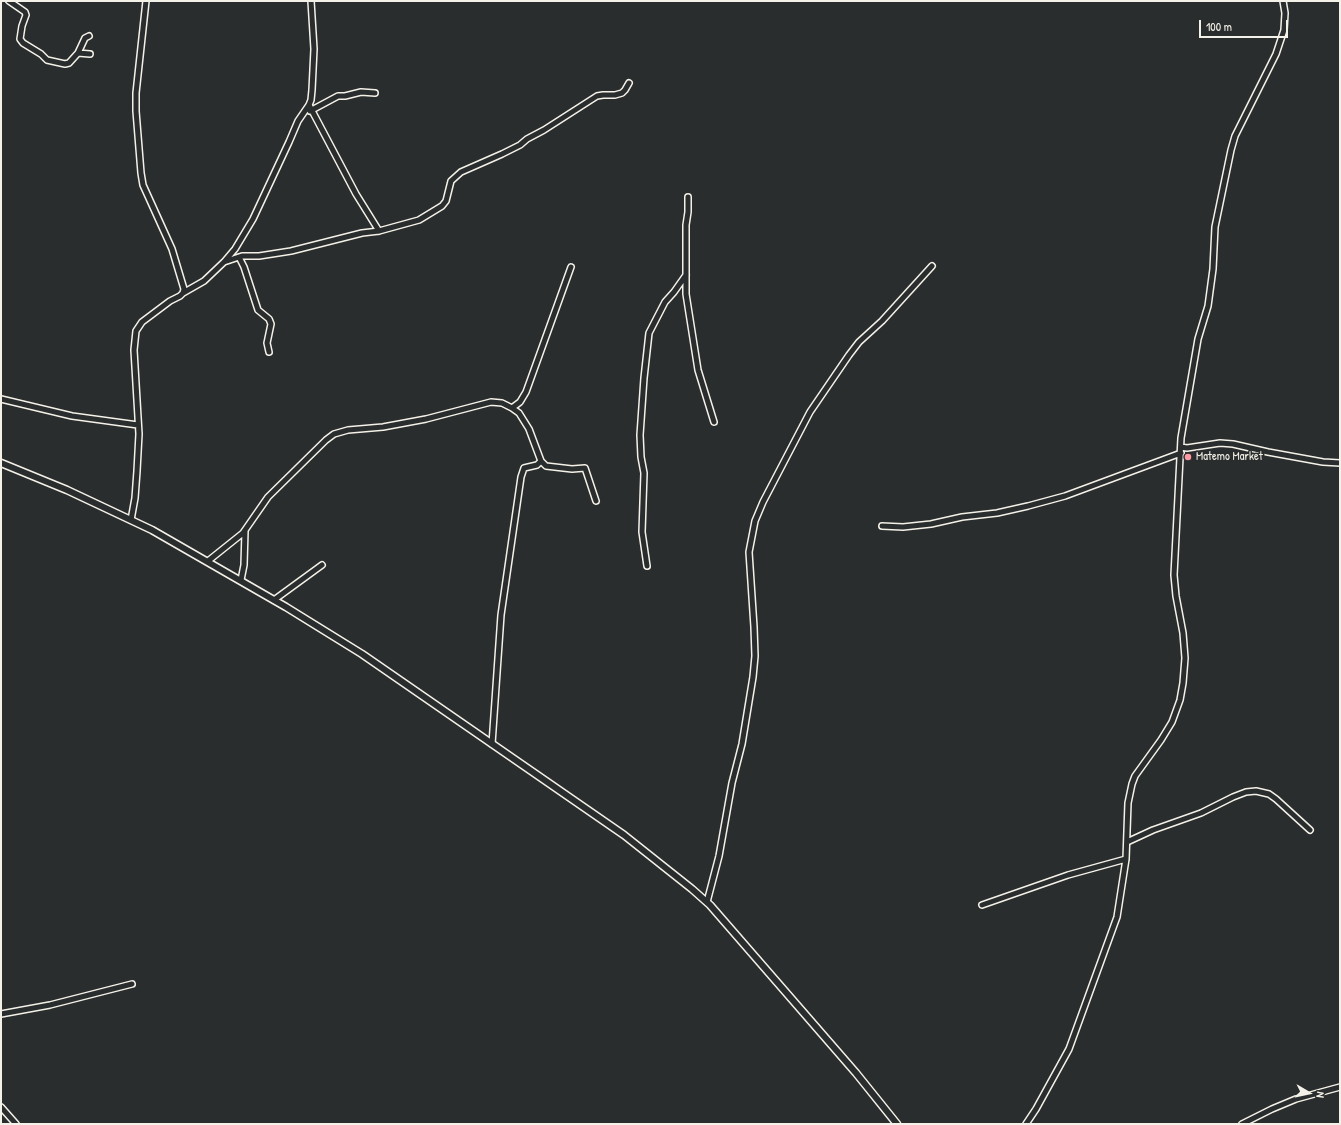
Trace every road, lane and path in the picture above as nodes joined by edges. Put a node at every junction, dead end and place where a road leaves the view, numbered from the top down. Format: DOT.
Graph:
graph roads {
  1 [pos="9,1"];
  2 [pos="146,1"];
  3 [pos="311,1"];
  4 [pos="1283,1"];
  5 [pos="89,36"];
  6 [pos="78,54"];
  7 [pos="90,54"];
  8 [pos="629,83"];
  9 [pos="375,93"];
  10 [pos="309,105"];
  11 [pos="312,110"];
  12 [pos="304,112"];
  13 [pos="688,197"];
  14 [pos="379,231"];
  15 [pos="238,258"];
  16 [pos="224,262"];
  17 [pos="932,266"];
  18 [pos="571,267"];
  19 [pos="686,274"];
  20 [pos="183,293"];
  21 [pos="269,352"];
  22 [pos="1,399"];
  23 [pos="520,402"];
  24 [pos="512,408"];
  25 [pos="519,413"];
  26 [pos="714,422"];
  27 [pos="138,424"];
  28 [pos="1181,447"];
  29 [pos="1181,453"];
  30 [pos="541,461"];
  31 [pos="1,463"];
  32 [pos="1340,463"];
  33 [pos="596,501"];
  34 [pos="131,520"];
  35 [pos="882,526"];
  36 [pos="245,530"];
  37 [pos="208,561"];
  38 [pos="322,565"];
  39 [pos="647,566"];
  40 [pos="241,580"];
  41 [pos="274,600"];
  42 [pos="492,744"];
  43 [pos="1310,830"];
  44 [pos="1126,842"];
  45 [pos="1126,859"];
  46 [pos="707,902"];
  47 [pos="982,905"];
  48 [pos="132,984"];
  49 [pos="1,1014"];
  50 [pos="1340,1087"];
  51 [pos="1,1107"];
  52 [pos="16,1124"];
  53 [pos="897,1124"];
  54 [pos="1026,1124"];
  55 [pos="1242,1124"];
  1 -- 6 [label="street"];
  2 -- 20 [label="street"];
  3 -- 10 [label="street"];
  4 -- 28 [label="street"];
  5 -- 6 [label="street"];
  6 -- 7 [label="street"];
  8 -- 14 [label="street"];
  9 -- 11 [label="street"];
  10 -- 11 [label="street"];
  10 -- 12 [label="street"];
  11 -- 12 [label="street"];
  11 -- 14 [label="street"];
  12 -- 16 [label="street"];
  13 -- 19 [label="street"];
  14 -- 15 [label="street"];
  15 -- 16 [label="street"];
  15 -- 21 [label="street"];
  16 -- 20 [label="street"];
  17 -- 46 [label="street"];
  18 -- 23 [label="street"];
  19 -- 26 [label="street"];
  19 -- 39 [label="street"];
  20 -- 27 [label="street"];
  22 -- 27 [label="street"];
  23 -- 24 [label="street"];
  23 -- 25 [label="street"];
  24 -- 25 [label="street"];
  24 -- 36 [label="street"];
  25 -- 30 [label="street"];
  27 -- 34 [label="street"];
  28 -- 29 [label="street"];
  28 -- 32 [label="street"];
  29 -- 35 [label="street"];
  29 -- 44 [label="street"];
  30 -- 33 [label="street"];
  30 -- 42 [label="street"];
  31 -- 34 [label="street"];
  34 -- 37 [label="street"];
  36 -- 37 [label="street"];
  36 -- 40 [label="street"];
  37 -- 40 [label="street"];
  38 -- 41 [label="street"];
  40 -- 41 [label="street"];
  41 -- 42 [label="street"];
  42 -- 46 [label="street"];
  43 -- 44 [label="street"];
  44 -- 45 [label="street"];
  45 -- 47 [label="street"];
  45 -- 54 [label="street"];
  46 -- 53 [label="street"];
  48 -- 49 [label="street"];
  50 -- 55 [label="street"];
  51 -- 52 [label="street"];
}
